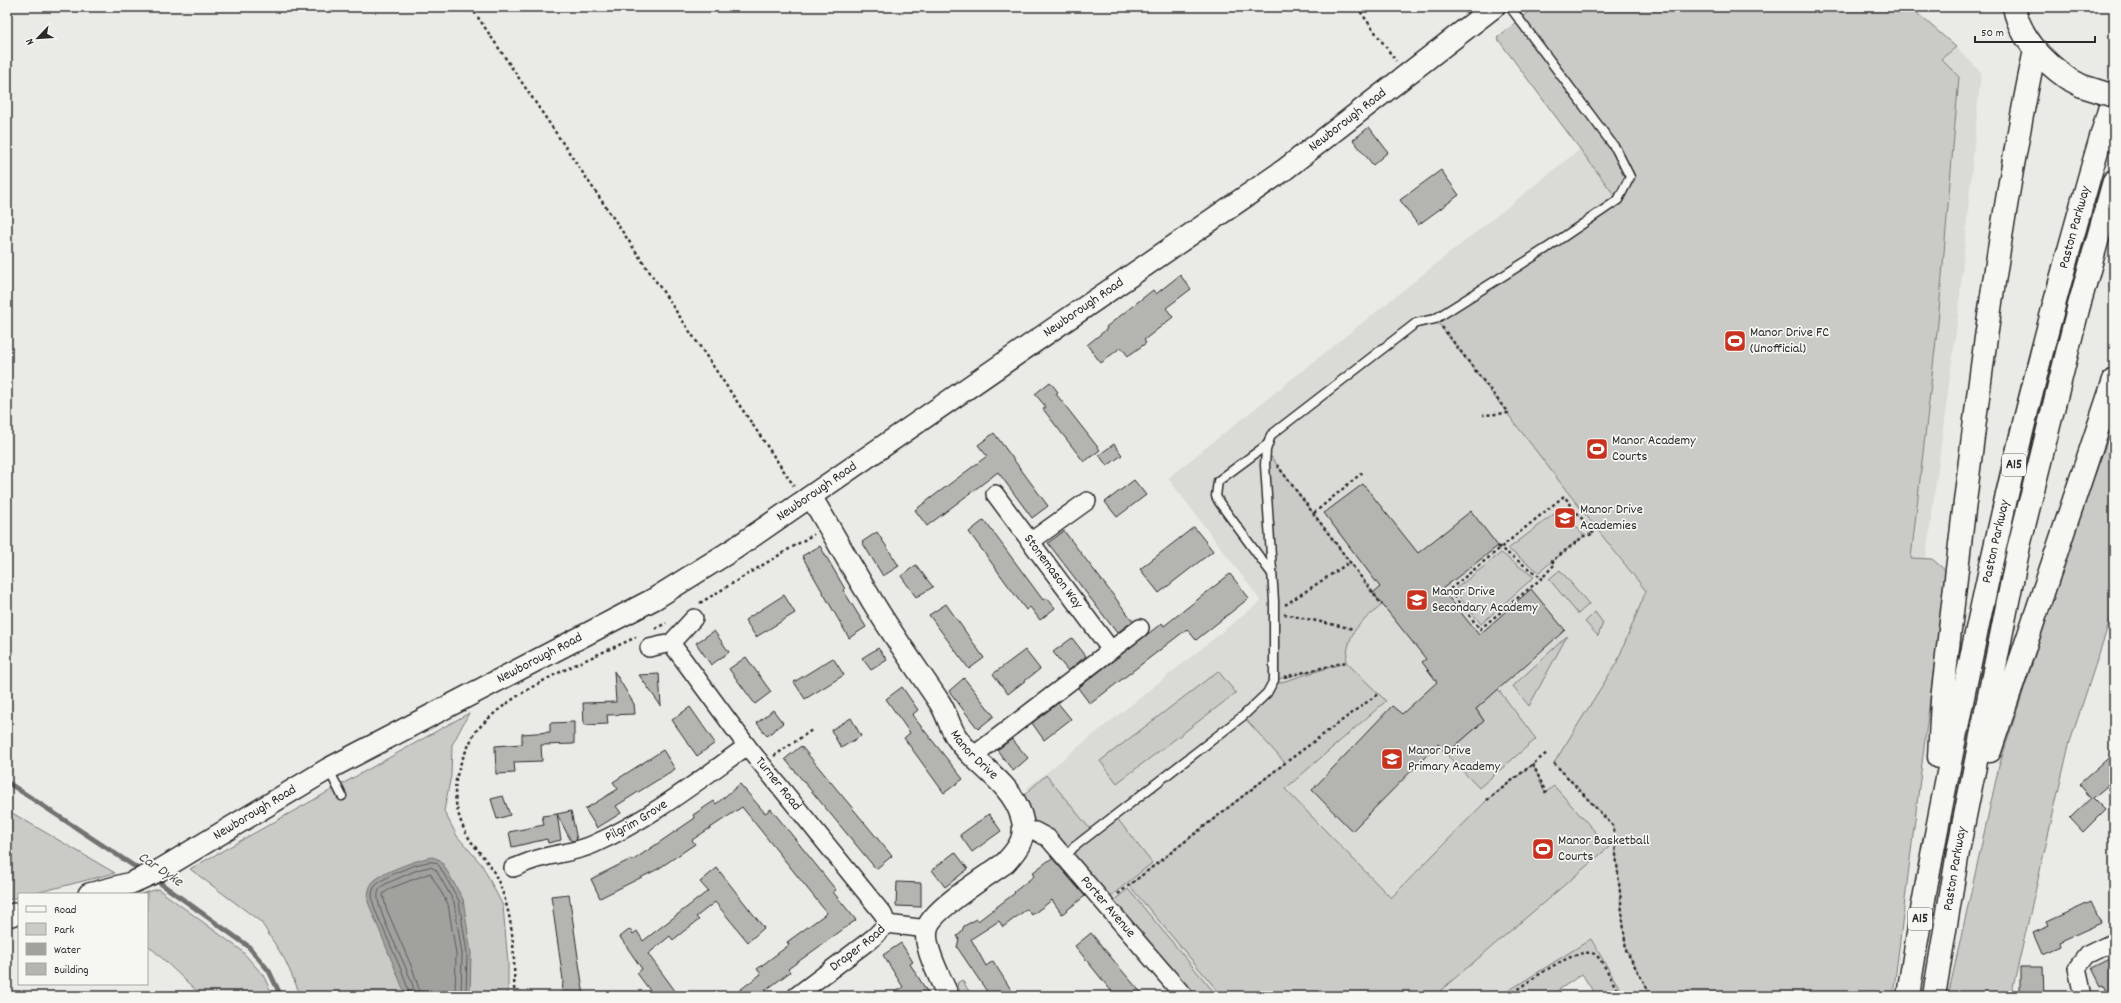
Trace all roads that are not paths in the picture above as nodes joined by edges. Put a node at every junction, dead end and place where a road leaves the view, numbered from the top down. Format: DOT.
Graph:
graph roads {
  1 [pos="1494,7"];
  2 [pos="1510,7"];
  3 [pos="2014,7"];
  4 [pos="2035,50"];
  5 [pos="2114,95"];
  6 [pos="2114,181"];
  7 [pos="2114,380"];
  8 [pos="1267,447"];
  9 [pos="804,494"];
  10 [pos="995,494"];
  11 [pos="1087,501"];
  12 [pos="1030,542"];
  13 [pos="1273,575"];
  14 [pos="696,611"];
  15 [pos="1140,628"];
  16 [pos="646,641"];
  17 [pos="671,643"];
  18 [pos="1111,650"];
  19 [pos="748,746"];
  20 [pos="974,756"];
  21 [pos="328,769"];
  22 [pos="342,796"];
  23 [pos="1024,830"];
  24 [pos="1934,842"];
  25 [pos="1958,846"];
  26 [pos="1067,853"];
  27 [pos="513,868"];
  28 [pos="93,893"];
  29 [pos="18,913"];
  30 [pos="7,916"];
  31 [pos="887,924"];
  32 [pos="926,929"];
  33 [pos="2114,942"];
  34 [pos="796,996"];
  35 [pos="948,996"];
  36 [pos="1184,996"];
  37 [pos="1908,996"];
  38 [pos="1934,996"];
  39 [pos="2083,996"];
  1 -- 9 [label="street, Newborough Road"];
  2 -- 8 [label="lane"];
  3 -- 4 [label="highway"];
  4 -- 5 [label="highway, bridge"];
  4 -- 24 [label="highway, A15"];
  5 -- 24 [label="highway, Paston Parkway / A15"];
  6 -- 25 [label="highway, Paston Parkway / A15"];
  7 -- 25 [label="highway, A15"];
  8 -- 13 [label="lane"];
  8 -- 13 [label="lane"];
  9 -- 20 [label="street, Manor Drive"];
  9 -- 21 [label="street, Newborough Road"];
  10 -- 12 [label="street, Stonemason Way"];
  11 -- 12 [label="street"];
  12 -- 18 [label="street, Stonemason Way"];
  13 -- 26 [label="lane"];
  14 -- 17 [label="street"];
  15 -- 18 [label="street"];
  16 -- 17 [label="street"];
  17 -- 19 [label="street, Turner Road"];
  18 -- 20 [label="street"];
  19 -- 27 [label="street, Pilgrim Grove"];
  19 -- 31 [label="street, Turner Road"];
  20 -- 23 [label="street, Manor Drive"];
  21 -- 22 [label="lane"];
  21 -- 28 [label="street, Newborough Road"];
  23 -- 26 [label="street, Porter Avenue"];
  23 -- 32 [label="street"];
  24 -- 37 [label="highway, Paston Parkway / A15"];
  25 -- 38 [label="highway, Paston Parkway / A15"];
  26 -- 36 [label="street, Porter Avenue"];
  29 -- 30 [label="street"];
  31 -- 32 [label="street, Draper Road"];
  31 -- 34 [label="street, Draper Road"];
  32 -- 35 [label="street"];
  33 -- 39 [label="street"];
}
